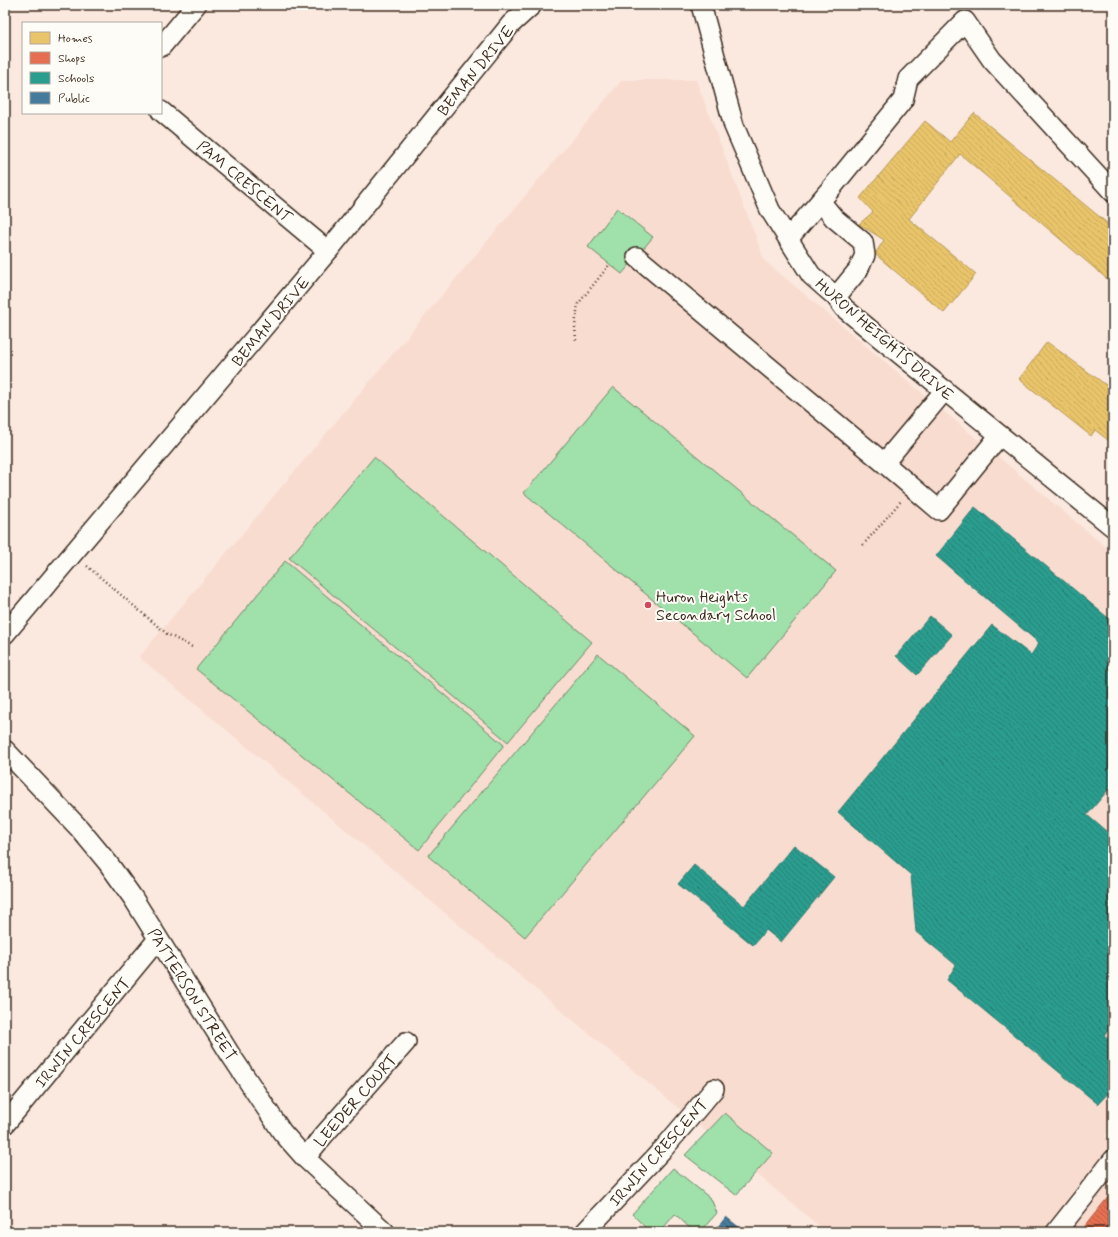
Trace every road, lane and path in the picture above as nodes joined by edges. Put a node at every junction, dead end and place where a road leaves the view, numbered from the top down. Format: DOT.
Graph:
graph roads {
  1 [pos="196,5"];
  2 [pos="532,5"];
  3 [pos="701,5"];
  4 [pos="162,46"];
  5 [pos="162,112"];
  6 [pos="1113,192"];
  7 [pos="820,201"];
  8 [pos="788,239"];
  9 [pos="328,251"];
  10 [pos="637,257"];
  11 [pos="610,264"];
  12 [pos="836,297"];
  13 [pos="576,340"];
  14 [pos="945,390"];
  15 [pos="1000,435"];
  16 [pos="884,463"];
  17 [pos="892,510"];
  18 [pos="1113,527"];
  19 [pos="864,545"];
  20 [pos="73,554"];
  21 [pos="5,634"];
  22 [pos="194,648"];
  23 [pos="5,750"];
  24 [pos="158,939"];
  25 [pos="406,1042"];
  26 [pos="714,1089"];
  27 [pos="8,1113"];
  28 [pos="305,1158"];
  29 [pos="1113,1160"];
  30 [pos="385,1232"];
  31 [pos="585,1232"];
  32 [pos="1056,1232"];
  1 -- 4 [label="street"];
  2 -- 9 [label="street, BEMAN DRIVE"];
  3 -- 8 [label="street, HURON HEIGHTS DRIVE"];
  5 -- 9 [label="street, PAM CRESCENT"];
  6 -- 7 [label="street"];
  7 -- 8 [label="street"];
  7 -- 12 [label="street"];
  8 -- 12 [label="street, HURON HEIGHTS DRIVE"];
  9 -- 20 [label="street, BEMAN DRIVE"];
  10 -- 16 [label="street"];
  11 -- 13 [label="path"];
  12 -- 14 [label="street, HURON HEIGHTS DRIVE"];
  14 -- 15 [label="street, HURON HEIGHTS DRIVE"];
  14 -- 16 [label="street"];
  15 -- 16 [label="street"];
  15 -- 18 [label="street, HURON HEIGHTS DRIVE"];
  17 -- 19 [label="path"];
  20 -- 21 [label="street, BEMAN DRIVE"];
  20 -- 22 [label="path"];
  23 -- 24 [label="street, PATTERSON STREET"];
  24 -- 27 [label="street, IRWIN CRESCENT"];
  24 -- 28 [label="street, PATTERSON STREET"];
  25 -- 28 [label="street, LEEDER COURT"];
  26 -- 31 [label="street, IRWIN CRESCENT"];
  28 -- 30 [label="street, PATTERSON STREET"];
  29 -- 32 [label="street"];
}
